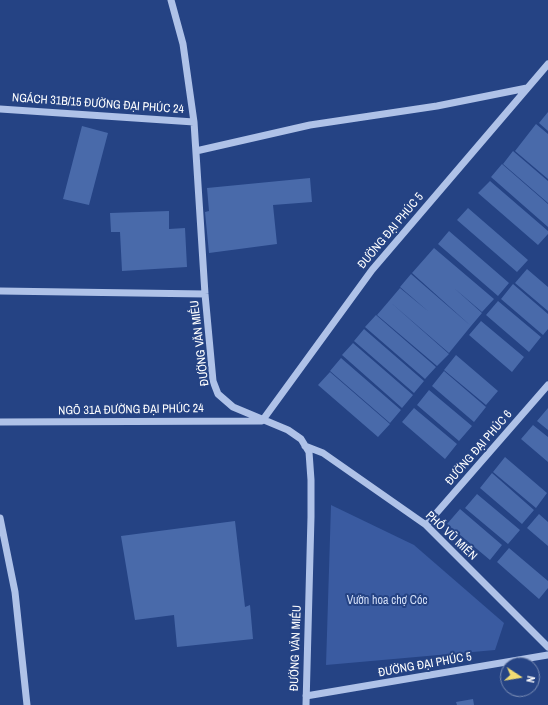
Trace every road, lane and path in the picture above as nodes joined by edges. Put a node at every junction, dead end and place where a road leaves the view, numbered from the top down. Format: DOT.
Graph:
graph roads {
  1 [pos="171,0"];
  2 [pos="548,64"];
  3 [pos="527,88"];
  4 [pos="0,109"];
  5 [pos="194,122"];
  6 [pos="196,151"];
  7 [pos="0,291"];
  8 [pos="205,294"];
  9 [pos="548,385"];
  10 [pos="262,421"];
  11 [pos="0,422"];
  12 [pos="305,446"];
  13 [pos="0,518"];
  14 [pos="426,525"];
  15 [pos="548,647"];
  16 [pos="548,655"];
  17 [pos="306,696"];
  18 [pos="27,705"];
  19 [pos="306,705"];
  1 -- 5 [label="street, ĐƯỜNG VĂN MIẾU"];
  2 -- 3 [label="street, ĐƯỜNG ĐẠI PHÚC 5"];
  3 -- 6 [label="street"];
  3 -- 10 [label="street, ĐƯỜNG ĐẠI PHÚC 5"];
  4 -- 5 [label="street, NGÁCH 31B/15 ĐƯỜNG ĐẠI PHÚC 24"];
  5 -- 6 [label="street, ĐƯỜNG VĂN MIẾU"];
  6 -- 8 [label="street, ĐƯỜNG VĂN MIẾU"];
  7 -- 8 [label="street"];
  8 -- 10 [label="street, ĐƯỜNG VĂN MIẾU"];
  9 -- 14 [label="street, ĐƯỜNG ĐẠI PHÚC 6"];
  10 -- 11 [label="street, NGÕ 31A ĐƯỜNG ĐẠI PHÚC 24"];
  10 -- 12 [label="street, ĐƯỜNG VĂN MIẾU"];
  12 -- 14 [label="street, PHỐ VŨ MIÊN"];
  12 -- 17 [label="street, ĐƯỜNG VĂN MIẾU"];
  13 -- 18 [label="street"];
  14 -- 15 [label="street, PHỐ VŨ MIÊN"];
  16 -- 17 [label="street, ĐƯỜNG ĐẠI PHÚC 5"];
  17 -- 19 [label="street, ĐƯỜNG VĂN MIẾU"];
}
